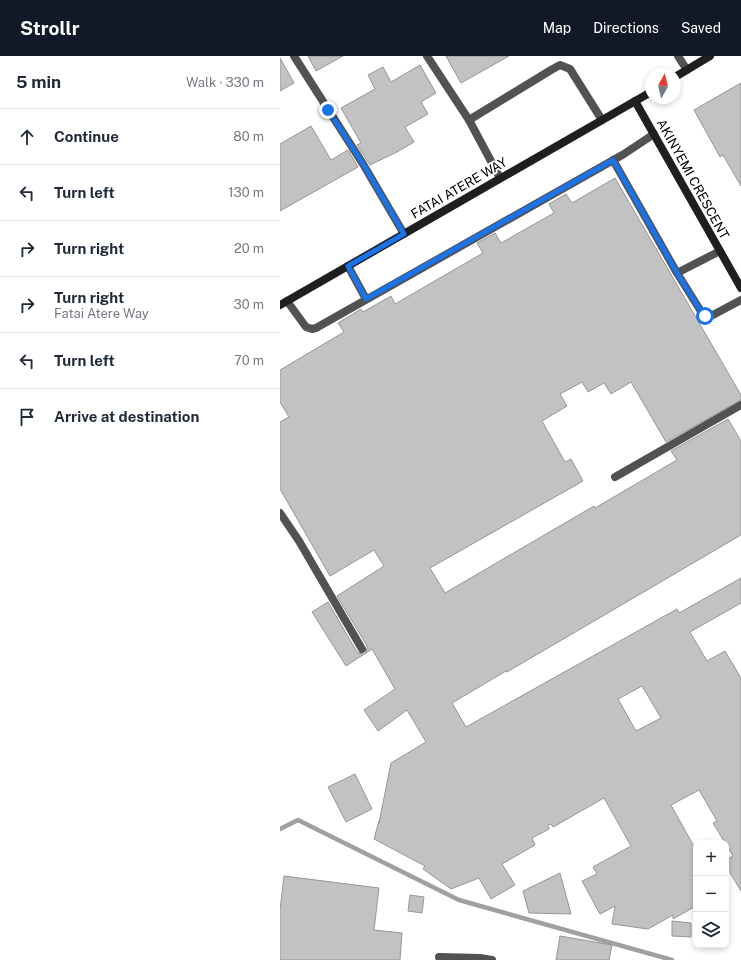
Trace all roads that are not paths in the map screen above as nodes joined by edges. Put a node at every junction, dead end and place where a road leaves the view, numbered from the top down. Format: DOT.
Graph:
graph roads {
  1 [pos="294,56"];
  2 [pos="427,56"];
  3 [pos="678,56"];
  4 [pos="710,56"];
  5 [pos="687,70"];
  6 [pos="681,74"];
  7 [pos="645,95"];
  8 [pos="635,101"];
  9 [pos="469,120"];
  10 [pos="602,120"];
  11 [pos="654,134"];
  12 [pos="613,160"];
  13 [pos="500,178"];
  14 [pos="404,234"];
  15 [pos="720,251"];
  16 [pos="348,266"];
  17 [pos="677,273"];
  18 [pos="741,288"];
  19 [pos="366,299"];
  20 [pos="741,300"];
  21 [pos="283,303"];
  22 [pos="741,405"];
  23 [pos="614,477"];
  24 [pos="280,514"];
  25 [pos="362,650"];
  26 [pos="439,958"];
  27 [pos="492,960"];
  1 -- 14 [label="lane"];
  2 -- 9 [label="lane"];
  3 -- 5 [label="lane"];
  4 -- 5 [label="street"];
  5 -- 6 [label="street"];
  7 -- 8 [label="street, FATAI ATERE WAY"];
  8 -- 10 [label="street, FATAI ATERE WAY"];
  8 -- 11 [label="street, AKINYEMI CRESCENT"];
  9 -- 10 [label="lane"];
  9 -- 13 [label="lane"];
  10 -- 13 [label="street, FATAI ATERE WAY"];
  11 -- 12 [label="lane"];
  11 -- 15 [label="street, AKINYEMI CRESCENT"];
  12 -- 17 [label="lane"];
  12 -- 19 [label="lane"];
  13 -- 14 [label="street, FATAI ATERE WAY"];
  14 -- 16 [label="street, FATAI ATERE WAY"];
  15 -- 17 [label="lane"];
  15 -- 18 [label="street, AKINYEMI CRESCENT"];
  16 -- 19 [label="lane"];
  16 -- 21 [label="street, FATAI ATERE WAY"];
  17 -- 20 [label="lane"];
  19 -- 21 [label="lane"];
  22 -- 23 [label="lane"];
  24 -- 25 [label="lane"];
  26 -- 27 [label="lane"];
}
